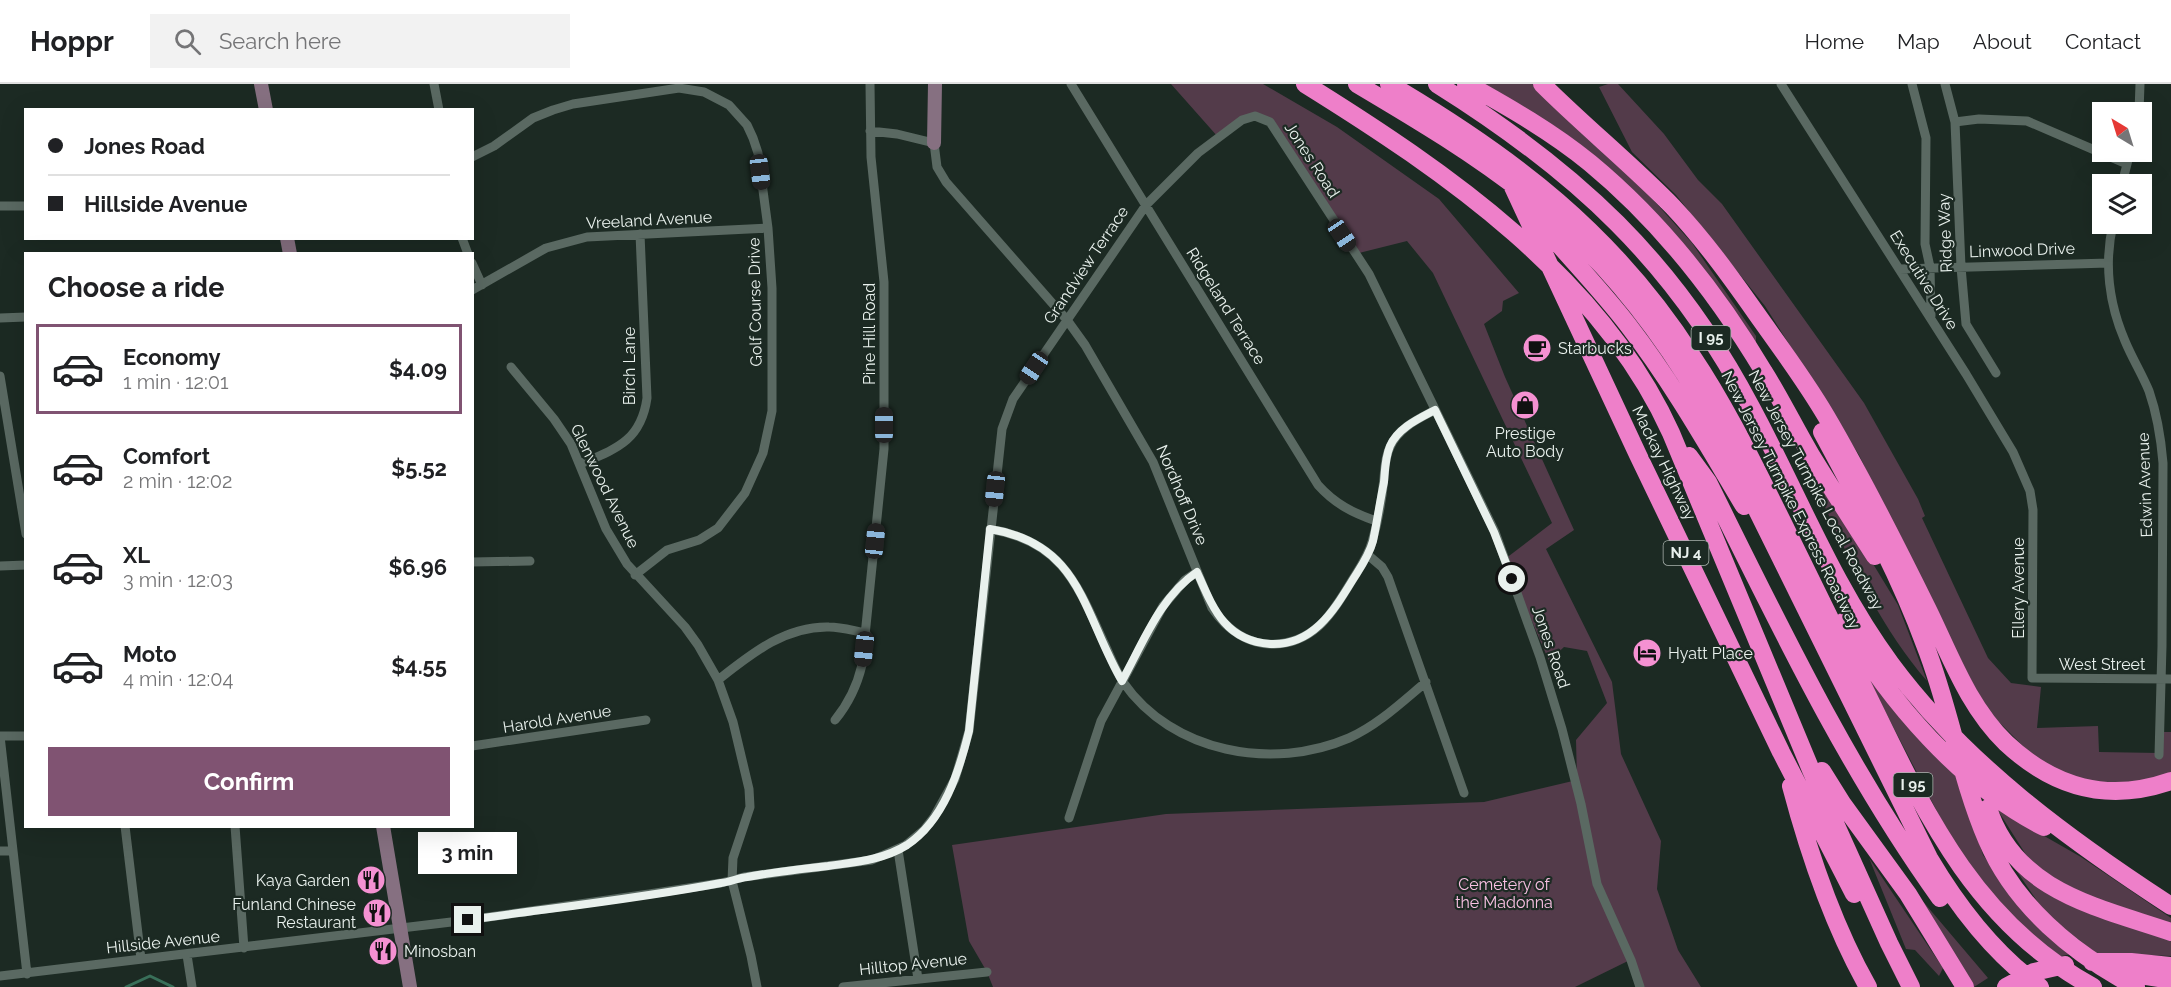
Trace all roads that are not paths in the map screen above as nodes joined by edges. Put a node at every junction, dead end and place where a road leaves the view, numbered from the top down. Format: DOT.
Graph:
graph roads {
  1 [pos="261,84"];
  2 [pos="434,84"];
  3 [pos="870,84"];
  4 [pos="935,84"];
  5 [pos="1071,84"];
  6 [pos="1305,84"];
  7 [pos="1357,84"];
  8 [pos="1389,84"];
  9 [pos="1437,84"];
  10 [pos="1467,84"];
  11 [pos="1542,84"];
  12 [pos="1781,84"];
  13 [pos="1912,84"];
  14 [pos="1945,84"];
  15 [pos="2140,84"];
  16 [pos="2139,102"];
  17 [pos="266,108"];
  18 [pos="439,108"];
  19 [pos="1263,117"];
  20 [pos="1955,122"];
  21 [pos="870,131"];
  22 [pos="934,143"];
  23 [pos="474,156"];
  24 [pos="2127,164"];
  25 [pos="2124,174"];
  26 [pos="1515,192"];
  27 [pos="1146,205"];
  28 [pos="0,206"];
  29 [pos="24,206"];
  30 [pos="768,228"];
  31 [pos="640,234"];
  32 [pos="2112,234"];
  33 [pos="2108,263"];
  34 [pos="474,267"];
  35 [pos="1930,267"];
  36 [pos="1961,267"];
  37 [pos="1900,269"];
  38 [pos="482,285"];
  39 [pos="474,289"];
  40 [pos="24,317"];
  41 [pos="0,318"];
  42 [pos="1930,318"];
  43 [pos="1066,320"];
  44 [pos="512,368"];
  45 [pos="1996,373"];
  46 [pos="0,376"];
  47 [pos="1435,410"];
  48 [pos="1671,433"];
  49 [pos="580,464"];
  50 [pos="2031,498"];
  51 [pos="1376,521"];
  52 [pos="24,522"];
  53 [pos="990,529"];
  54 [pos="1791,539"];
  55 [pos="1368,555"];
  56 [pos="530,561"];
  57 [pos="474,562"];
  58 [pos="24,565"];
  59 [pos="0,566"];
  60 [pos="1197,572"];
  61 [pos="635,575"];
  62 [pos="1789,576"];
  63 [pos="1914,597"];
  64 [pos="1748,622"];
  65 [pos="866,633"];
  66 [pos="1892,665"];
  67 [pos="2032,678"];
  68 [pos="2166,679"];
  69 [pos="718,680"];
  70 [pos="1122,681"];
  71 [pos="1426,682"];
  72 [pos="646,720"];
  73 [pos="835,720"];
  74 [pos="0,736"];
  75 [pos="24,736"];
  76 [pos="474,746"];
  77 [pos="1782,752"];
  78 [pos="2159,755"];
  79 [pos="2171,781"];
  80 [pos="1464,793"];
  81 [pos="1068,818"];
  82 [pos="125,828"];
  83 [pos="235,828"];
  84 [pos="383,828"];
  85 [pos="2085,848"];
  86 [pos="898,850"];
  87 [pos="0,851"];
  88 [pos="13,851"];
  89 [pos="732,881"];
  90 [pos="2171,894"];
  91 [pos="2171,906"];
  92 [pos="400,928"];
  93 [pos="2171,932"];
  94 [pos="1995,947"];
  95 [pos="244,948"];
  96 [pos="187,955"];
  97 [pos="141,959"];
  98 [pos="2171,966"];
  99 [pos="987,972"];
  100 [pos="27,974"];
  101 [pos="0,976"];
  102 [pos="918,979"];
  103 [pos="2171,980"];
  104 [pos="2138,981"];
  105 [pos="192,987"];
  106 [pos="410,987"];
  107 [pos="757,987"];
  108 [pos="843,987"];
  109 [pos="1640,987"];
  110 [pos="1868,987"];
  111 [pos="1900,987"];
  112 [pos="1911,987"];
  113 [pos="1965,987"];
  114 [pos="2006,987"];
  115 [pos="2013,987"];
  116 [pos="2040,987"];
  117 [pos="2093,987"];
  1 -- 17 [label="street"];
  2 -- 18 [label="street"];
  3 -- 21 [label="street, Pine Hill Road"];
  4 -- 22 [label="street"];
  5 -- 27 [label="street, Ridgeland Terrace"];
  6 -- 48 [label="highway"];
  7 -- 62 [label="highway, New Jersey Turnpike Express Roadway / I 95"];
  8 -- 54 [label="highway, New Jersey Turnpike Express Roadway / I 95"];
  9 -- 66 [label="highway, New Jersey Turnpike Local Roadway / I 95"];
  10 -- 26 [label="highway, NJ 4"];
  10 -- 63 [label="highway"];
  11 -- 63 [label="highway"];
  12 -- 37 [label="street, Executive Drive"];
  13 -- 35 [label="street"];
  14 -- 20 [label="street, Ridge Way"];
  15 -- 16 [label="street"];
  19 -- 27 [label="street, Grandview Terrace"];
  19 -- 47 [label="street, Jones Road"];
  20 -- 24 [label="street"];
  20 -- 36 [label="street, Ridge Way"];
  21 -- 22 [label="street"];
  21 -- 65 [label="street, Pine Hill Road"];
  22 -- 43 [label="street, Nordhoff Drive"];
  23 -- 30 [label="street, Golf Course Drive"];
  24 -- 25 [label="street"];
  26 -- 62 [label="highway"];
  26 -- 77 [label="highway, Mackay Highway / NJ 4"];
  27 -- 43 [label="street, Grandview Terrace"];
  27 -- 51 [label="street, Ridgeland Terrace"];
  28 -- 29 [label="street"];
  30 -- 31 [label="street, Vreeland Avenue"];
  30 -- 61 [label="street, Golf Course Drive"];
  31 -- 38 [label="street, Vreeland Avenue"];
  31 -- 49 [label="street, Birch Lane"];
  32 -- 33 [label="street, Edwin Avenue"];
  33 -- 36 [label="street, Linwood Drive"];
  33 -- 68 [label="street, Edwin Avenue"];
  34 -- 38 [label="street"];
  35 -- 36 [label="street, Linwood Drive"];
  35 -- 37 [label="street, Linwood Drive"];
  35 -- 42 [label="street"];
  36 -- 45 [label="street, Ridge Way"];
  37 -- 42 [label="street, Executive Drive"];
  38 -- 39 [label="street, Vreeland Avenue"];
  40 -- 41 [label="street"];
  42 -- 50 [label="street, Executive Drive"];
  43 -- 53 [label="street, Grandview Terrace"];
  43 -- 60 [label="street, Nordhoff Drive"];
  44 -- 49 [label="street, Glenwood Avenue"];
  46 -- 52 [label="street"];
  47 -- 51 [label="street, Nordhoff Drive"];
  47 -- 109 [label="street, Jones Road"];
  48 -- 64 [label="highway"];
  48 -- 94 [label="highway"];
  49 -- 61 [label="street, Glenwood Avenue"];
  50 -- 67 [label="street, Ellery Avenue"];
  51 -- 55 [label="street, Nordhoff Drive"];
  53 -- 70 [label="street"];
  53 -- 86 [label="street, Grandview Terrace"];
  54 -- 85 [label="highway"];
  54 -- 117 [label="highway, New Jersey Turnpike Express Roadway / I 95"];
  55 -- 60 [label="street, Nordhoff Drive"];
  55 -- 71 [label="street"];
  56 -- 57 [label="street"];
  58 -- 59 [label="street"];
  60 -- 70 [label="street"];
  61 -- 69 [label="street, Glenwood Avenue"];
  62 -- 94 [label="highway, New Jersey Turnpike Express Roadway / I 95"];
  63 -- 79 [label="highway"];
  63 -- 93 [label="highway"];
  63 -- 104 [label="highway"];
  64 -- 112 [label="highway"];
  64 -- 113 [label="highway"];
  65 -- 69 [label="street"];
  65 -- 73 [label="street, Pine Hill Road"];
  66 -- 85 [label="highway, New Jersey Turnpike Local Roadway / I 95"];
  66 -- 90 [label="highway"];
  67 -- 68 [label="street, West Street"];
  68 -- 78 [label="street, Edwin Avenue"];
  69 -- 89 [label="street, Glenwood Avenue"];
  70 -- 71 [label="street"];
  70 -- 81 [label="street"];
  71 -- 80 [label="street"];
  72 -- 76 [label="street, Harold Avenue"];
  74 -- 75 [label="street"];
  74 -- 88 [label="street"];
  77 -- 110 [label="highway"];
  77 -- 111 [label="highway"];
  82 -- 97 [label="street"];
  83 -- 95 [label="street"];
  84 -- 92 [label="street"];
  85 -- 91 [label="highway, New Jersey Turnpike Local Roadway / I 95"];
  86 -- 89 [label="street, Hillside Avenue"];
  86 -- 102 [label="street"];
  87 -- 88 [label="street"];
  88 -- 100 [label="street"];
  89 -- 92 [label="street, Hillside Avenue"];
  89 -- 107 [label="street, Glenwood Avenue"];
  92 -- 95 [label="street, Hillside Avenue"];
  92 -- 106 [label="street"];
  94 -- 116 [label="highway, New Jersey Turnpike Express Roadway / I 95"];
  95 -- 96 [label="street, Hillside Avenue"];
  96 -- 97 [label="street, Hillside Avenue"];
  96 -- 105 [label="street"];
  97 -- 100 [label="street, Hillside Avenue"];
  98 -- 114 [label="highway"];
  99 -- 102 [label="street, Hilltop Avenue"];
  100 -- 101 [label="street, Hillside Avenue"];
  102 -- 108 [label="street, Hilltop Avenue"];
  103 -- 104 [label="highway"];
  104 -- 115 [label="highway"];
}
